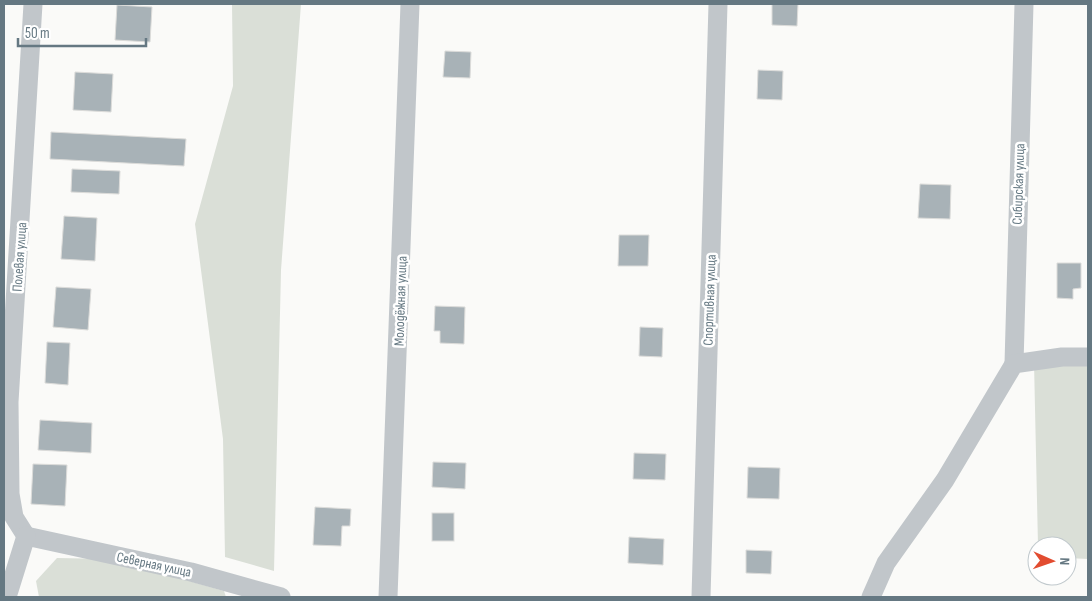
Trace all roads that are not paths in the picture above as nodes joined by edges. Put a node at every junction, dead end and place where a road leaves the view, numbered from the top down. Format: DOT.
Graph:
graph roads {
  1 [pos="33,4"];
  2 [pos="410,4"];
  3 [pos="718,4"];
  4 [pos="1024,4"];
  5 [pos="1088,357"];
  6 [pos="1014,364"];
  7 [pos="26,536"];
  8 [pos="7,597"];
  9 [pos="280,597"];
  10 [pos="388,597"];
  11 [pos="701,597"];
  12 [pos="871,597"];
  1 -- 7 [label="street, Полевая улица"];
  2 -- 10 [label="street, Молодёжная улица"];
  3 -- 11 [label="street, Спортивная улица"];
  4 -- 6 [label="street, Сибирская улица"];
  5 -- 6 [label="street"];
  6 -- 12 [label="street"];
  7 -- 8 [label="street"];
  7 -- 9 [label="street, Северная улица"];
}
